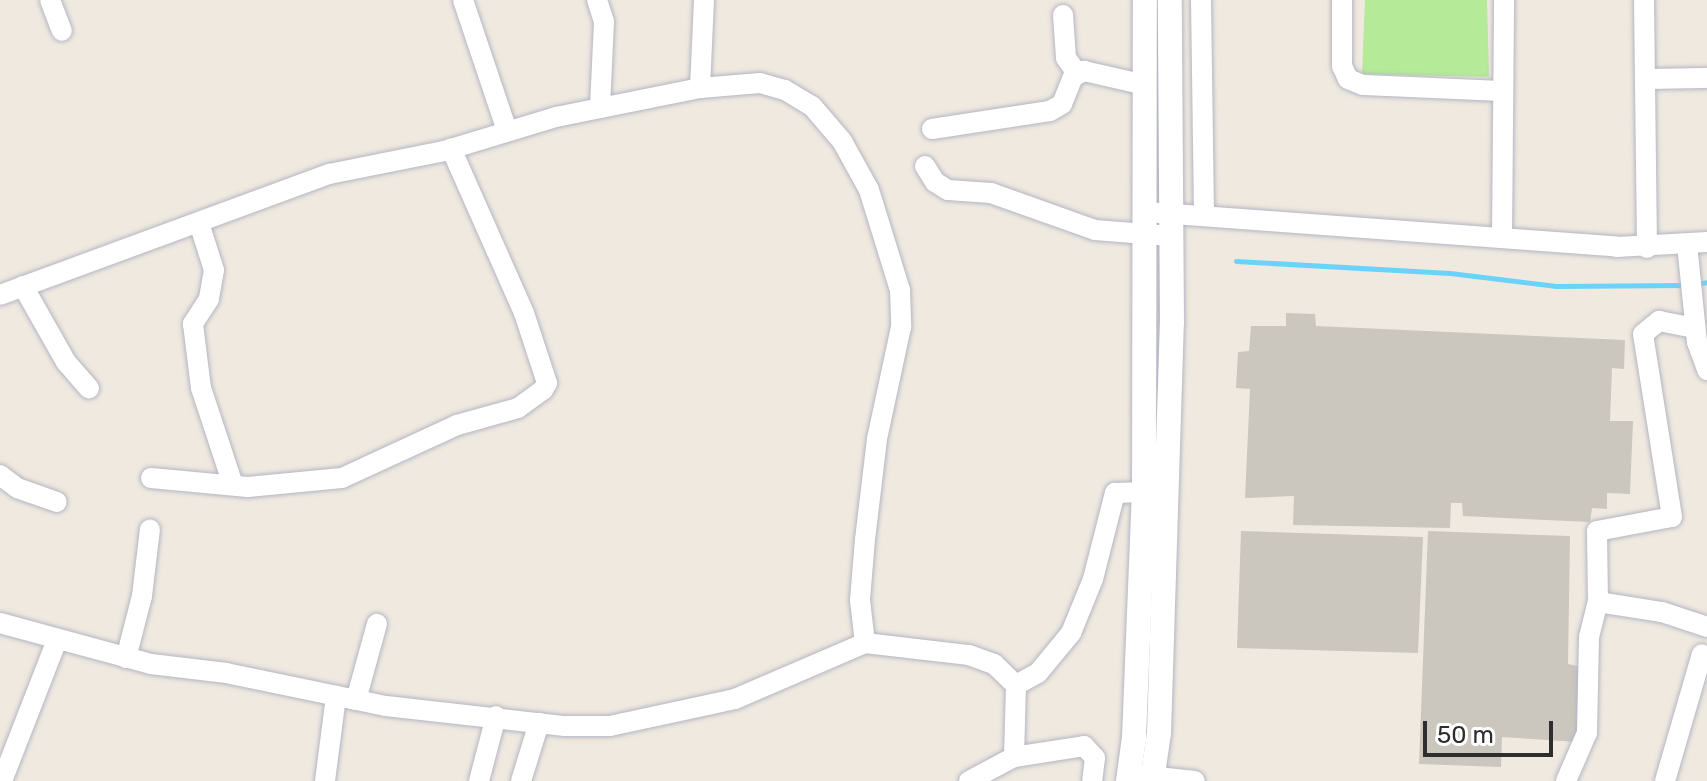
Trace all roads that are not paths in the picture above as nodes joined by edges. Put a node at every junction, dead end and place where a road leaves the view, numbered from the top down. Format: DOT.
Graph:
graph roads {
  1 [pos="50,0"];
  2 [pos="463,0"];
  3 [pos="597,0"];
  4 [pos="704,0"];
  5 [pos="1145,0"];
  6 [pos="1170,0"];
  7 [pos="1201,0"];
  8 [pos="1342,0"];
  9 [pos="1504,0"];
  10 [pos="1644,0"];
  11 [pos="1063,15"];
  12 [pos="62,31"];
  13 [pos="1077,73"];
  14 [pos="1707,78"];
  15 [pos="1645,79"];
  16 [pos="1145,85"];
  17 [pos="700,88"];
  18 [pos="1503,91"];
  19 [pos="600,108"];
  20 [pos="932,129"];
  21 [pos="507,131"];
  22 [pos="451,148"];
  23 [pos="925,166"];
  24 [pos="1204,215"];
  25 [pos="199,223"];
  26 [pos="1146,223"];
  27 [pos="1171,225"];
  28 [pos="1502,238"];
  29 [pos="1647,248"];
  30 [pos="1694,248"];
  31 [pos="23,286"];
  32 [pos="0,295"];
  33 [pos="1694,322"];
  34 [pos="1707,370"];
  35 [pos="89,388"];
  36 [pos="0,475"];
  37 [pos="151,478"];
  38 [pos="233,485"];
  39 [pos="1144,492"];
  40 [pos="57,502"];
  41 [pos="150,529"];
  42 [pos="1598,602"];
  43 [pos="0,623"];
  44 [pos="377,624"];
  45 [pos="1707,627"];
  46 [pos="57,640"];
  47 [pos="865,643"];
  48 [pos="1702,654"];
  49 [pos="126,658"];
  50 [pos="1016,685"];
  51 [pos="346,698"];
  52 [pos="496,716"];
  53 [pos="539,723"];
  54 [pos="1014,757"];
  55 [pos="1140,778"];
  56 [pos="1184,780"];
  57 [pos="2,781"];
  58 [pos="325,781"];
  59 [pos="479,781"];
  60 [pos="521,781"];
  61 [pos="969,781"];
  62 [pos="1092,781"];
  63 [pos="1195,781"];
  64 [pos="1566,781"];
  65 [pos="1665,781"];
  1 -- 12 [label="street"];
  2 -- 21 [label="street"];
  3 -- 19 [label="street"];
  4 -- 17 [label="street"];
  5 -- 16 [label="street"];
  6 -- 27 [label="street"];
  7 -- 24 [label="street"];
  8 -- 18 [label="street"];
  9 -- 18 [label="street"];
  10 -- 15 [label="street"];
  11 -- 13 [label="street"];
  13 -- 16 [label="street"];
  13 -- 20 [label="street"];
  14 -- 15 [label="street"];
  15 -- 29 [label="street"];
  16 -- 26 [label="street"];
  17 -- 19 [label="street"];
  17 -- 47 [label="street"];
  18 -- 28 [label="street"];
  19 -- 21 [label="street"];
  21 -- 22 [label="street"];
  22 -- 25 [label="street"];
  22 -- 38 [label="street"];
  23 -- 26 [label="street"];
  24 -- 27 [label="street"];
  24 -- 28 [label="street"];
  25 -- 31 [label="street"];
  25 -- 38 [label="street"];
  26 -- 27 [label="street"];
  26 -- 39 [label="street"];
  27 -- 55 [label="street"];
  28 -- 29 [label="street"];
  29 -- 30 [label="street"];
  30 -- 33 [label="street"];
  31 -- 32 [label="street"];
  31 -- 35 [label="street"];
  33 -- 34 [label="street"];
  33 -- 42 [label="street"];
  36 -- 40 [label="street"];
  37 -- 38 [label="street"];
  39 -- 50 [label="street"];
  39 -- 55 [label="street"];
  41 -- 49 [label="street"];
  42 -- 45 [label="street"];
  42 -- 64 [label="street"];
  43 -- 46 [label="street"];
  44 -- 51 [label="street"];
  46 -- 49 [label="street"];
  46 -- 57 [label="street"];
  47 -- 50 [label="street"];
  47 -- 53 [label="street"];
  48 -- 65 [label="street"];
  49 -- 51 [label="street"];
  50 -- 54 [label="street"];
  51 -- 52 [label="street"];
  51 -- 58 [label="street"];
  52 -- 53 [label="street"];
  52 -- 59 [label="street"];
  53 -- 60 [label="street"];
  54 -- 61 [label="street"];
  54 -- 62 [label="street"];
  55 -- 56 [label="street"];
  56 -- 63 [label="street"];
}
